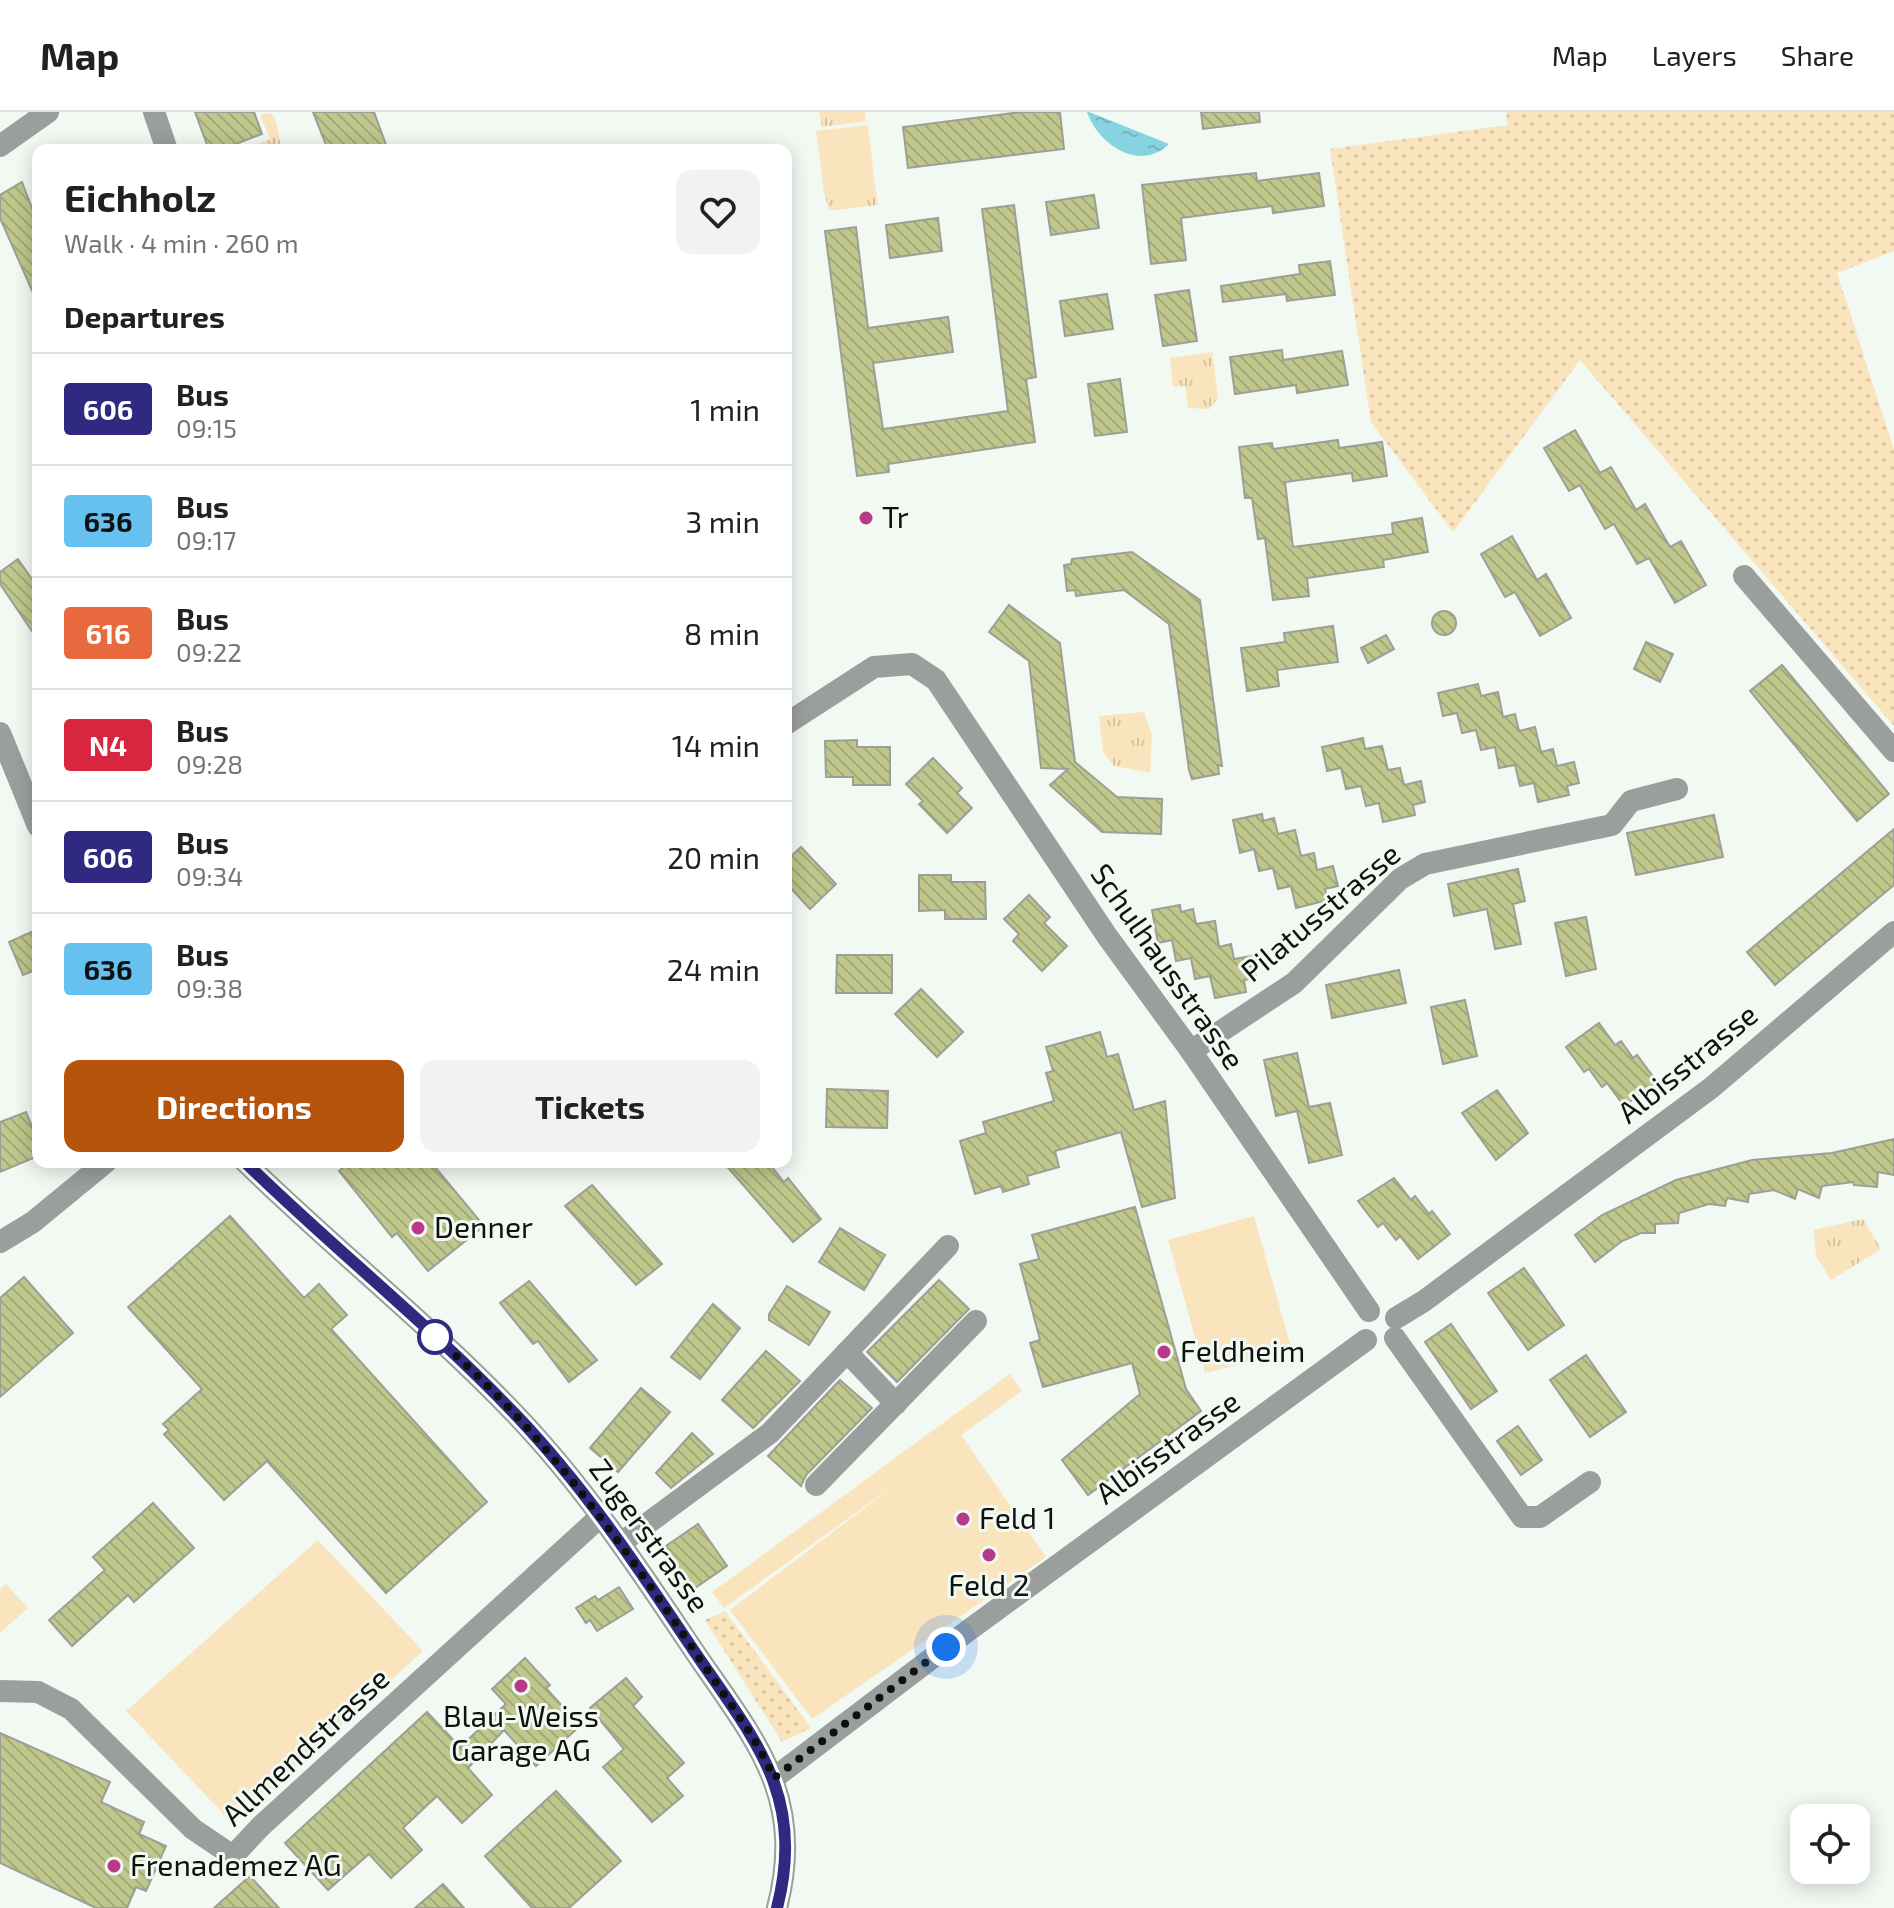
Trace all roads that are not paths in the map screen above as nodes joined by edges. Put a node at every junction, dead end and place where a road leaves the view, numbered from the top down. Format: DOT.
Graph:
graph roads {
  1 [pos="48,112"];
  2 [pos="154,112"];
  3 [pos="165,144"];
  4 [pos="0,146"];
  5 [pos="1744,576"];
  6 [pos="792,720"];
  7 [pos="0,733"];
  8 [pos="1894,751"];
  9 [pos="1677,789"];
  10 [pos="32,811"];
  11 [pos="1894,932"];
  12 [pos="1191,1051"];
  13 [pos="99,1168"];
  14 [pos="251,1168"];
  15 [pos="0,1242"];
  16 [pos="948,1246"];
  17 [pos="1369,1311"];
  18 [pos="976,1321"];
  19 [pos="1396,1328"];
  20 [pos="1366,1340"];
  21 [pos="847,1352"];
  22 [pos="896,1404"];
  23 [pos="1590,1482"];
  24 [pos="816,1485"];
  25 [pos="601,1516"];
  26 [pos="621,1543"];
  27 [pos="0,1691"];
  28 [pos="774,1778"];
  29 [pos="777,1908"];
  1 -- 4 [label="street"];
  2 -- 3 [label="street"];
  5 -- 8 [label="street"];
  6 -- 12 [label="street, Schulhausstrasse"];
  7 -- 10 [label="street"];
  9 -- 12 [label="street, Pilatusstrasse"];
  11 -- 19 [label="street, Albisstrasse"];
  12 -- 17 [label="street, Schulhausstrasse"];
  13 -- 15 [label="street"];
  14 -- 25 [label="street, Zugerstrasse"];
  16 -- 21 [label="street"];
  17 -- 19 [label="street"];
  17 -- 20 [label="street"];
  18 -- 22 [label="street"];
  19 -- 20 [label="street"];
  19 -- 23 [label="street"];
  20 -- 28 [label="street, Albisstrasse"];
  21 -- 22 [label="street"];
  21 -- 26 [label="street"];
  22 -- 24 [label="street"];
  25 -- 26 [label="street, Zugerstrasse"];
  25 -- 27 [label="street, Allmendstrasse"];
  26 -- 28 [label="street, Zugerstrasse"];
  28 -- 29 [label="street, Zugerstrasse"];
}
